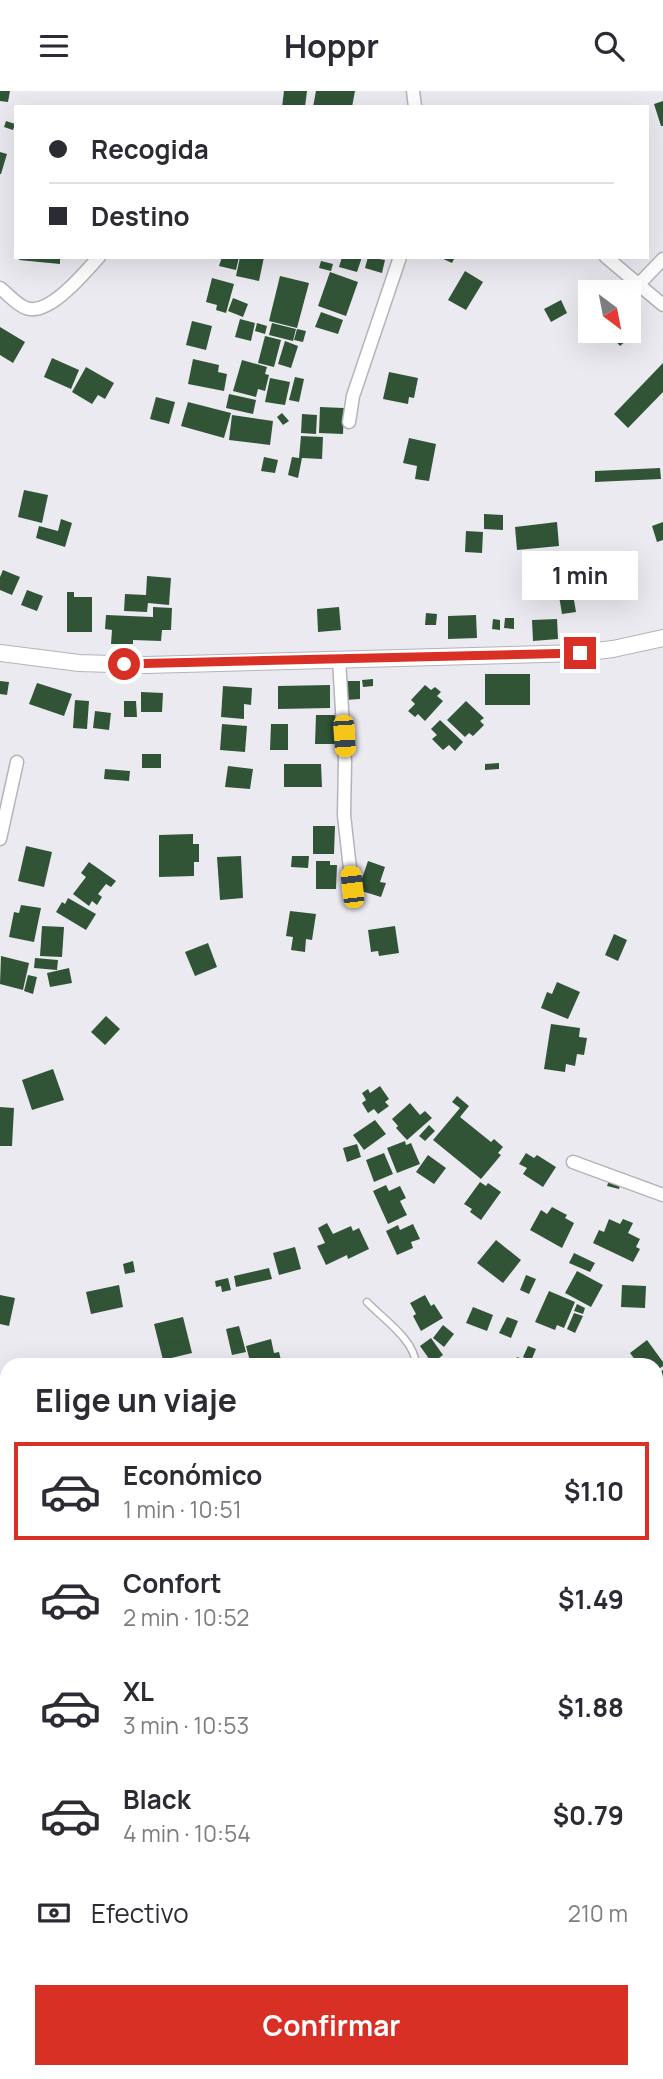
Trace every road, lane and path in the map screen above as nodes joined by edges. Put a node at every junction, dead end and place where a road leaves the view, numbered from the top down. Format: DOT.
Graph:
graph roads {
  1 [pos="97,259"];
  2 [pos="399,259"];
  3 [pos="608,259"];
  4 [pos="663,259"];
  5 [pos="634,280"];
  6 [pos="641,282"];
  7 [pos="641,286"];
  8 [pos="0,288"];
  9 [pos="663,305"];
  10 [pos="349,422"];
  11 [pos="663,638"];
  12 [pos="0,653"];
  13 [pos="339,659"];
  14 [pos="17,762"];
  15 [pos="0,839"];
  16 [pos="352,887"];
  17 [pos="573,1162"];
  18 [pos="663,1195"];
  19 [pos="367,1302"];
  20 [pos="415,1358"];
  1 -- 8 [label="street"];
  2 -- 10 [label="street"];
  3 -- 5 [label="street"];
  4 -- 6 [label="street"];
  7 -- 9 [label="street"];
  11 -- 13 [label="main road"];
  12 -- 13 [label="main road"];
  13 -- 16 [label="street"];
  14 -- 15 [label="street"];
  17 -- 18 [label="street"];
  19 -- 20 [label="lane"];
}
